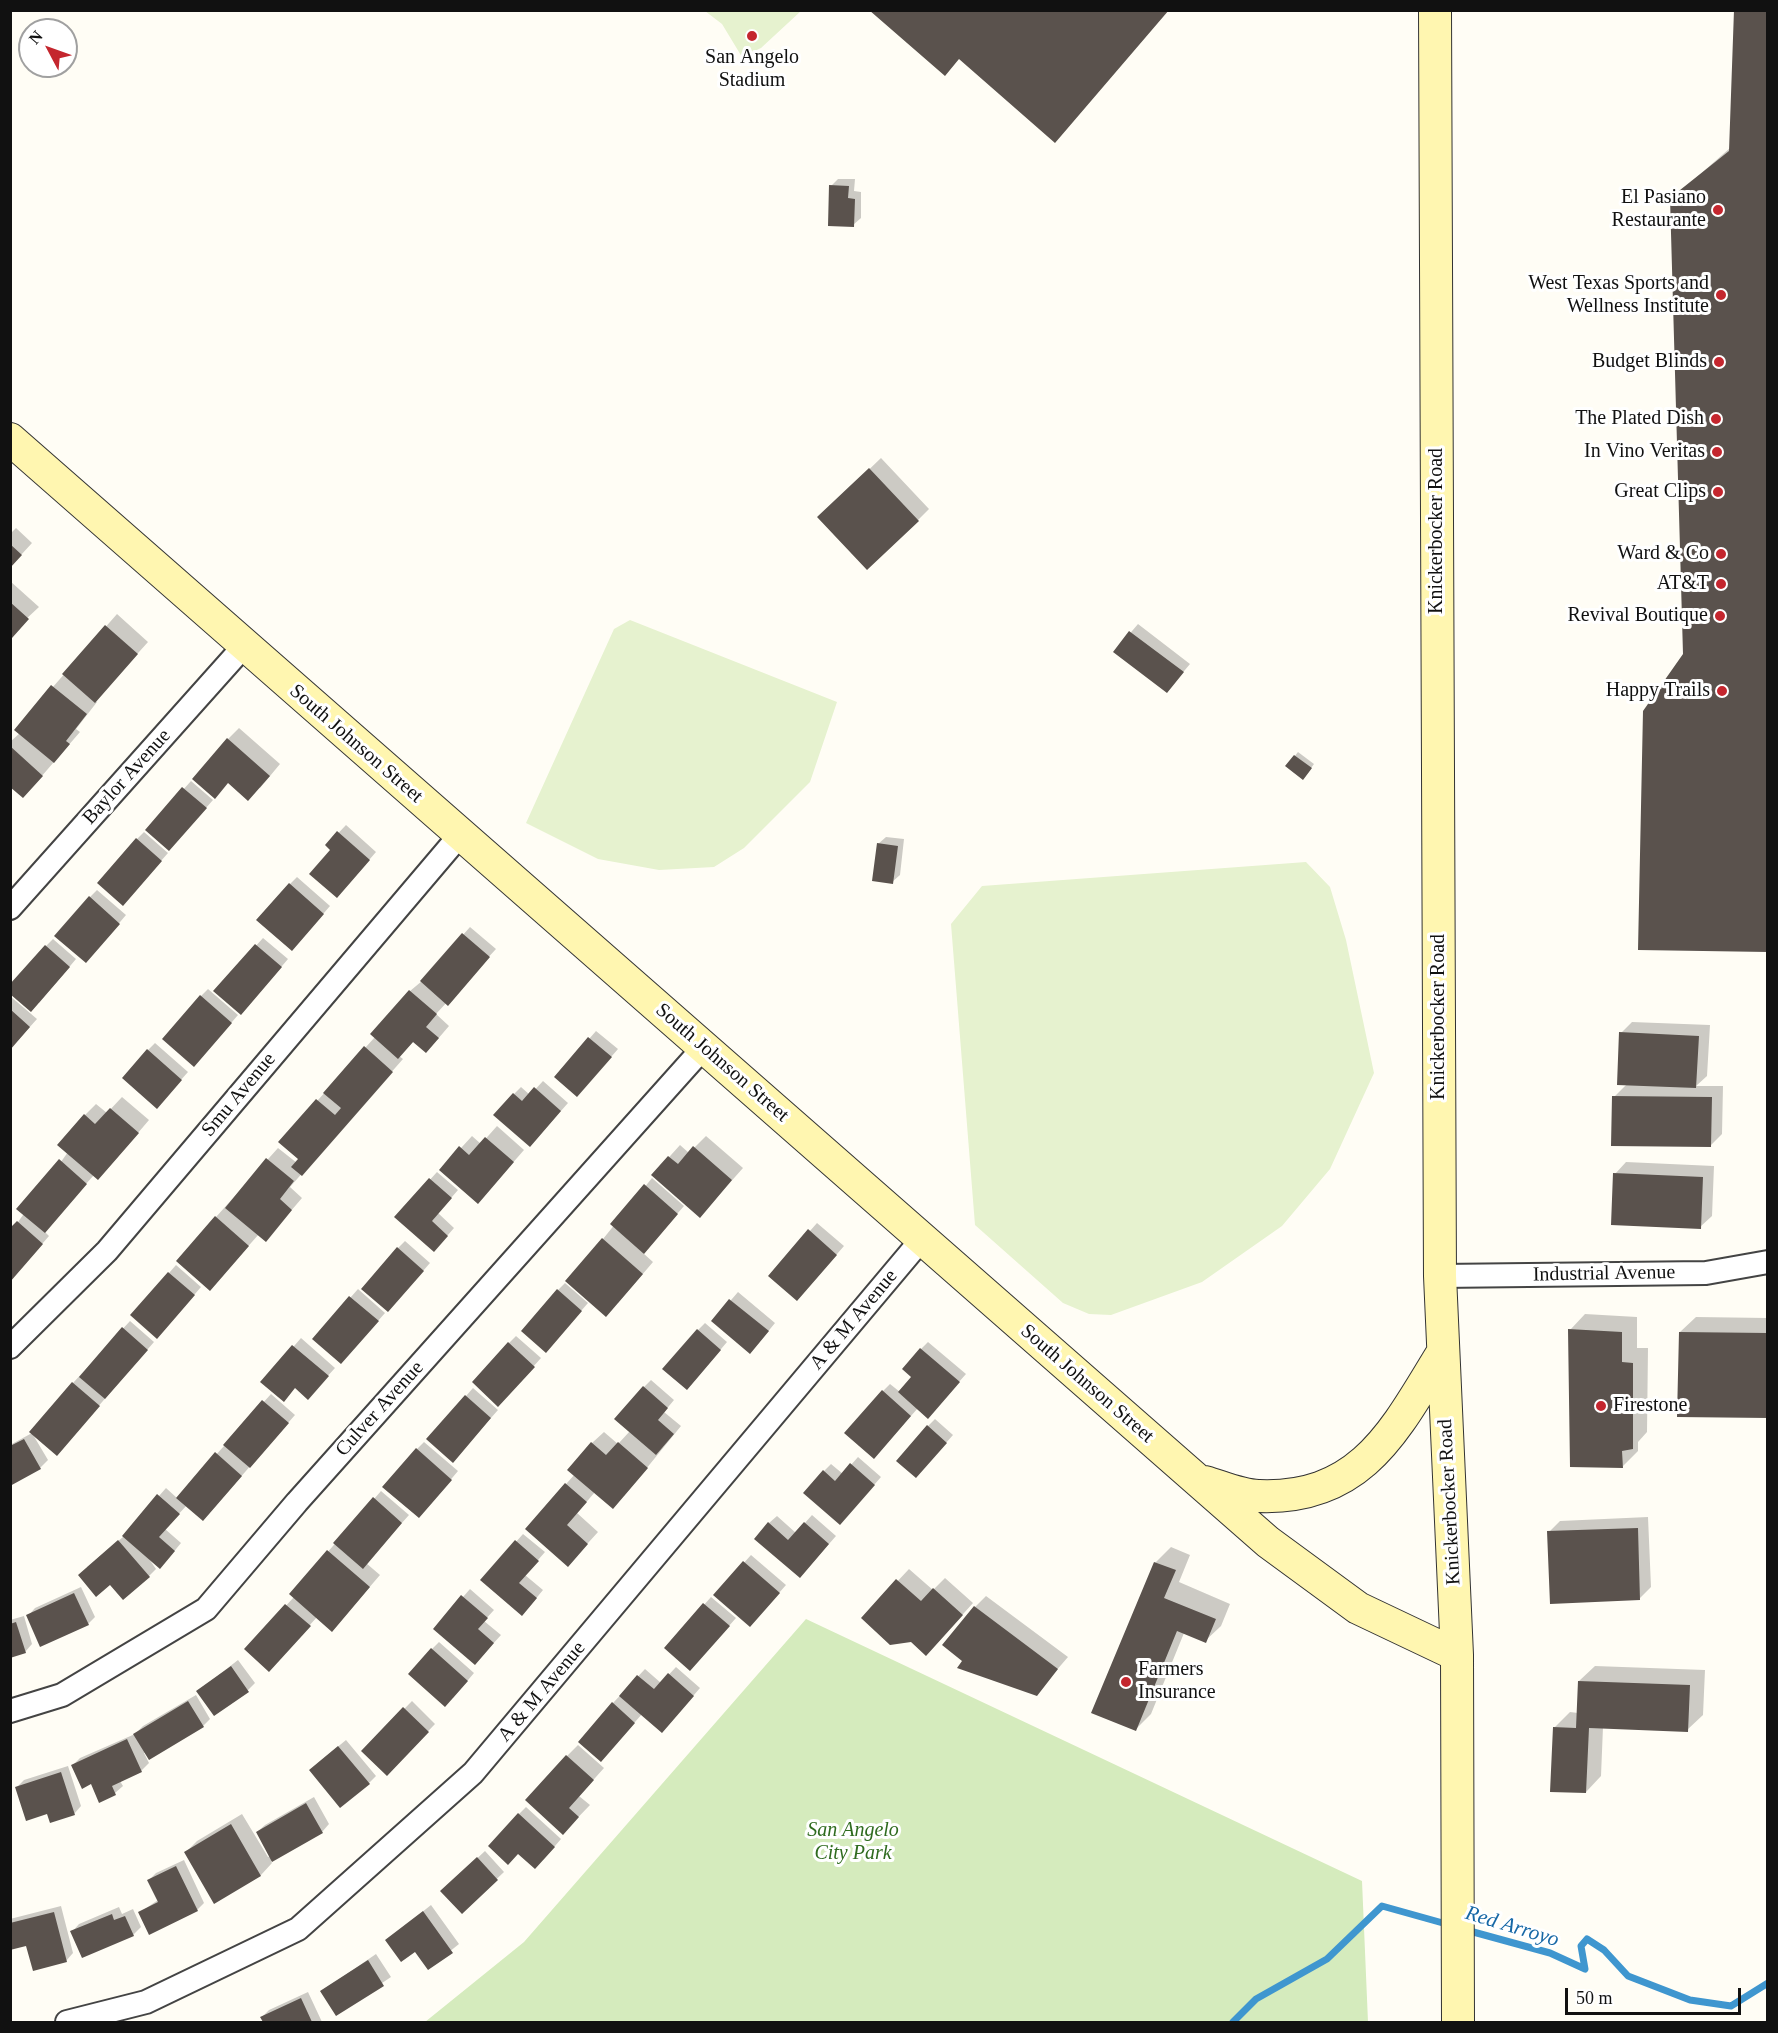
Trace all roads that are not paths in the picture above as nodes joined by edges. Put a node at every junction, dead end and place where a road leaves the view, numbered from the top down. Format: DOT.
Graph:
graph roads {
  1 [pos="1435,10"];
  2 [pos="10,439"];
  3 [pos="244,646"];
  4 [pos="460,835"];
  5 [pos="10,908"];
  6 [pos="704,1047"];
  7 [pos="922,1239"];
  8 [pos="1767,1262"];
  9 [pos="1440,1276"];
  10 [pos="10,1347"];
  11 [pos="1443,1352"];
  12 [pos="1197,1480"];
  13 [pos="1457,1655"];
  14 [pos="10,1711"];
  15 [pos="67,2022"];
  16 [pos="1458,2022"];
  1 -- 9 [label="main road, Knickerbocker Road"];
  2 -- 3 [label="main road, South Johnson Street"];
  3 -- 4 [label="main road, South Johnson Street"];
  3 -- 5 [label="street, Baylor Avenue"];
  4 -- 6 [label="main road, South Johnson Street"];
  4 -- 10 [label="street, Smu Avenue"];
  6 -- 7 [label="main road, South Johnson Street"];
  6 -- 14 [label="street, Culver Avenue"];
  7 -- 12 [label="main road, South Johnson Street"];
  7 -- 15 [label="street, A & M Avenue"];
  8 -- 9 [label="street, Industrial Avenue"];
  9 -- 11 [label="main road, Knickerbocker Road"];
  11 -- 12 [label="main road"];
  11 -- 13 [label="main road, Knickerbocker Road"];
  12 -- 13 [label="main road, South Johnson Street"];
  13 -- 16 [label="main road, Knickerbocker Road"];
}
